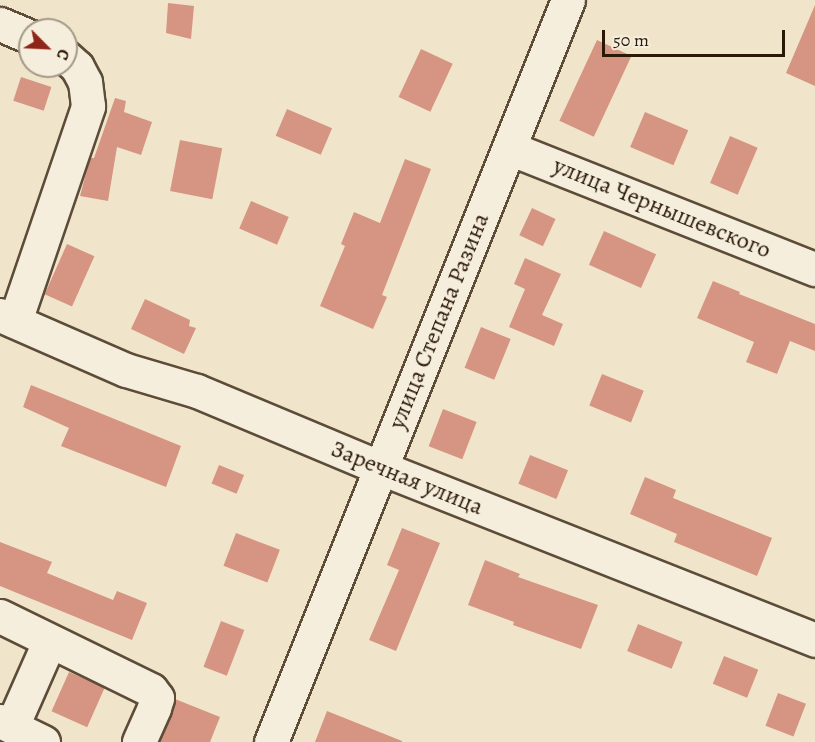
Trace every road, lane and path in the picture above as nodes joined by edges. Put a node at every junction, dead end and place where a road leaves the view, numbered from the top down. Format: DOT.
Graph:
graph roads {
  1 [pos="568,0"];
  2 [pos="0,24"];
  3 [pos="18,32"];
  4 [pos="78,69"];
  5 [pos="508,148"];
  6 [pos="815,268"];
  7 [pos="7,318"];
  8 [pos="381,468"];
  9 [pos="0,616"];
  10 [pos="815,640"];
  11 [pos="49,642"];
  12 [pos="6,724"];
  13 [pos="43,742"];
  14 [pos="139,742"];
  15 [pos="271,742"];
  1 -- 5 [label="street, улица Степана Разина"];
  2 -- 3 [label="street"];
  4 -- 7 [label="street"];
  5 -- 6 [label="street, улица Чернышевского"];
  5 -- 8 [label="street, улица Степана Разина"];
  7 -- 8 [label="street, Заречная улица"];
  8 -- 10 [label="street, Заречная улица"];
  8 -- 15 [label="street, улица Степана Разина"];
  9 -- 11 [label="street"];
  11 -- 12 [label="street"];
  11 -- 14 [label="street"];
  12 -- 13 [label="street"];
}
